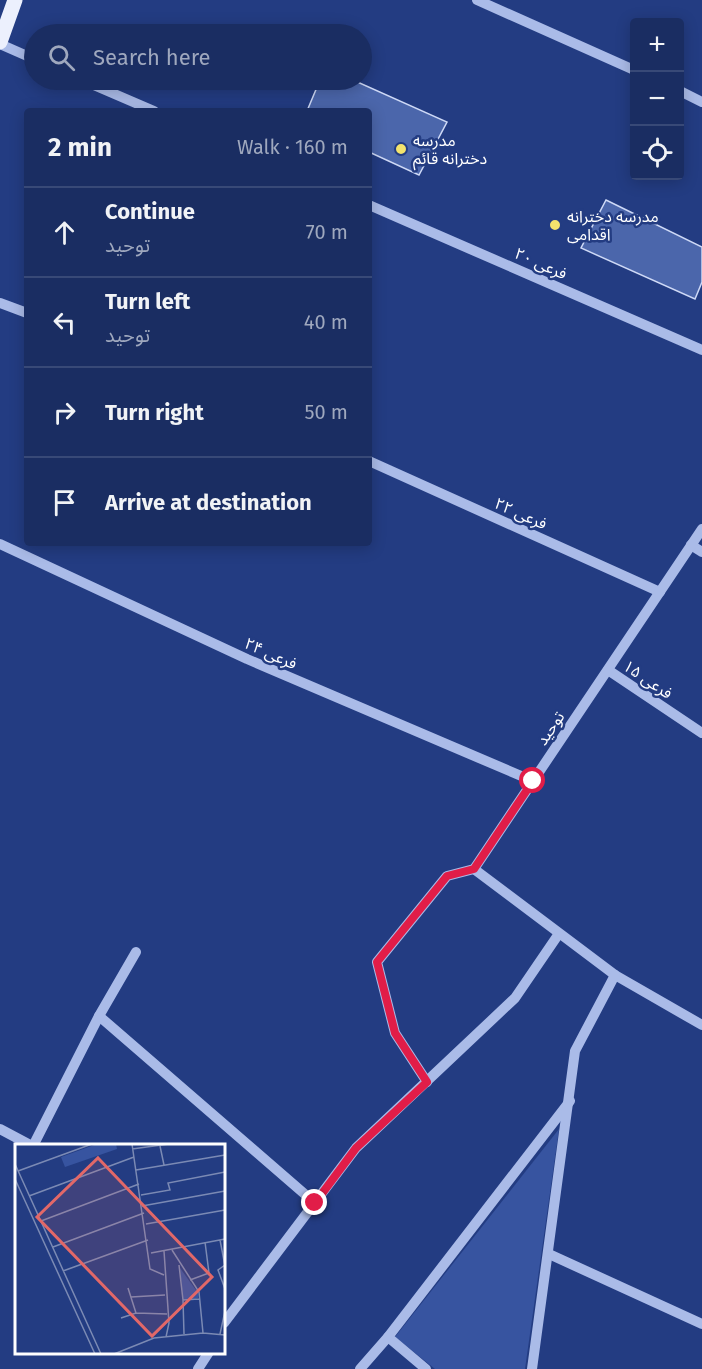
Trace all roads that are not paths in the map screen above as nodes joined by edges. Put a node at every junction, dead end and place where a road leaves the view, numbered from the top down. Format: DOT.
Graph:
graph roads {
  1 [pos="15,0"];
  2 [pos="477,0"];
  3 [pos="0,43"];
  4 [pos="24,54"];
  5 [pos="630,68"];
  6 [pos="105,90"];
  7 [pos="684,93"];
  8 [pos="702,102"];
  9 [pos="147,108"];
  10 [pos="372,206"];
  11 [pos="0,303"];
  12 [pos="24,312"];
  13 [pos="702,350"];
  14 [pos="372,462"];
  15 [pos="702,529"];
  16 [pos="0,544"];
  17 [pos="691,545"];
  18 [pos="702,552"];
  19 [pos="660,592"];
  20 [pos="608,670"];
  21 [pos="702,734"];
  22 [pos="533,781"];
  23 [pos="474,869"];
  24 [pos="558,935"];
  25 [pos="136,952"];
  26 [pos="615,975"];
  27 [pos="99,1016"];
  28 [pos="702,1025"];
  29 [pos="427,1082"];
  30 [pos="570,1101"];
  31 [pos="0,1129"];
  32 [pos="29,1144"];
  33 [pos="34,1144"];
  34 [pos="315,1203"];
  35 [pos="549,1254"];
  36 [pos="225,1322"];
  37 [pos="702,1324"];
  38 [pos="388,1337"];
  39 [pos="208,1354"];
  40 [pos="198,1369"];
  41 [pos="360,1369"];
  42 [pos="426,1369"];
  43 [pos="532,1369"];
  1 -- 3 [label="main road"];
  2 -- 5 [label="street"];
  3 -- 4 [label="street"];
  6 -- 9 [label="street"];
  7 -- 8 [label="street"];
  10 -- 13 [label="street, فرعی ۲۰"];
  11 -- 12 [label="street"];
  14 -- 19 [label="street, فرعی ۲۲"];
  15 -- 17 [label="street, توحید"];
  16 -- 22 [label="street, فرعی ۲۴"];
  17 -- 18 [label="street"];
  17 -- 19 [label="street, توحید"];
  19 -- 20 [label="street, توحید"];
  20 -- 21 [label="street, فرعی ۱۵"];
  20 -- 22 [label="street, توحید"];
  22 -- 23 [label="street, توحید"];
  23 -- 24 [label="street"];
  23 -- 29 [label="street"];
  24 -- 26 [label="street"];
  24 -- 29 [label="street"];
  25 -- 27 [label="street"];
  26 -- 28 [label="street"];
  26 -- 30 [label="street"];
  27 -- 33 [label="street"];
  27 -- 34 [label="street"];
  29 -- 34 [label="street"];
  30 -- 35 [label="street"];
  30 -- 38 [label="street"];
  31 -- 32 [label="street"];
  34 -- 36 [label="street"];
  35 -- 37 [label="street"];
  35 -- 43 [label="street"];
  38 -- 41 [label="street"];
  38 -- 42 [label="street"];
  39 -- 40 [label="street"];
}
